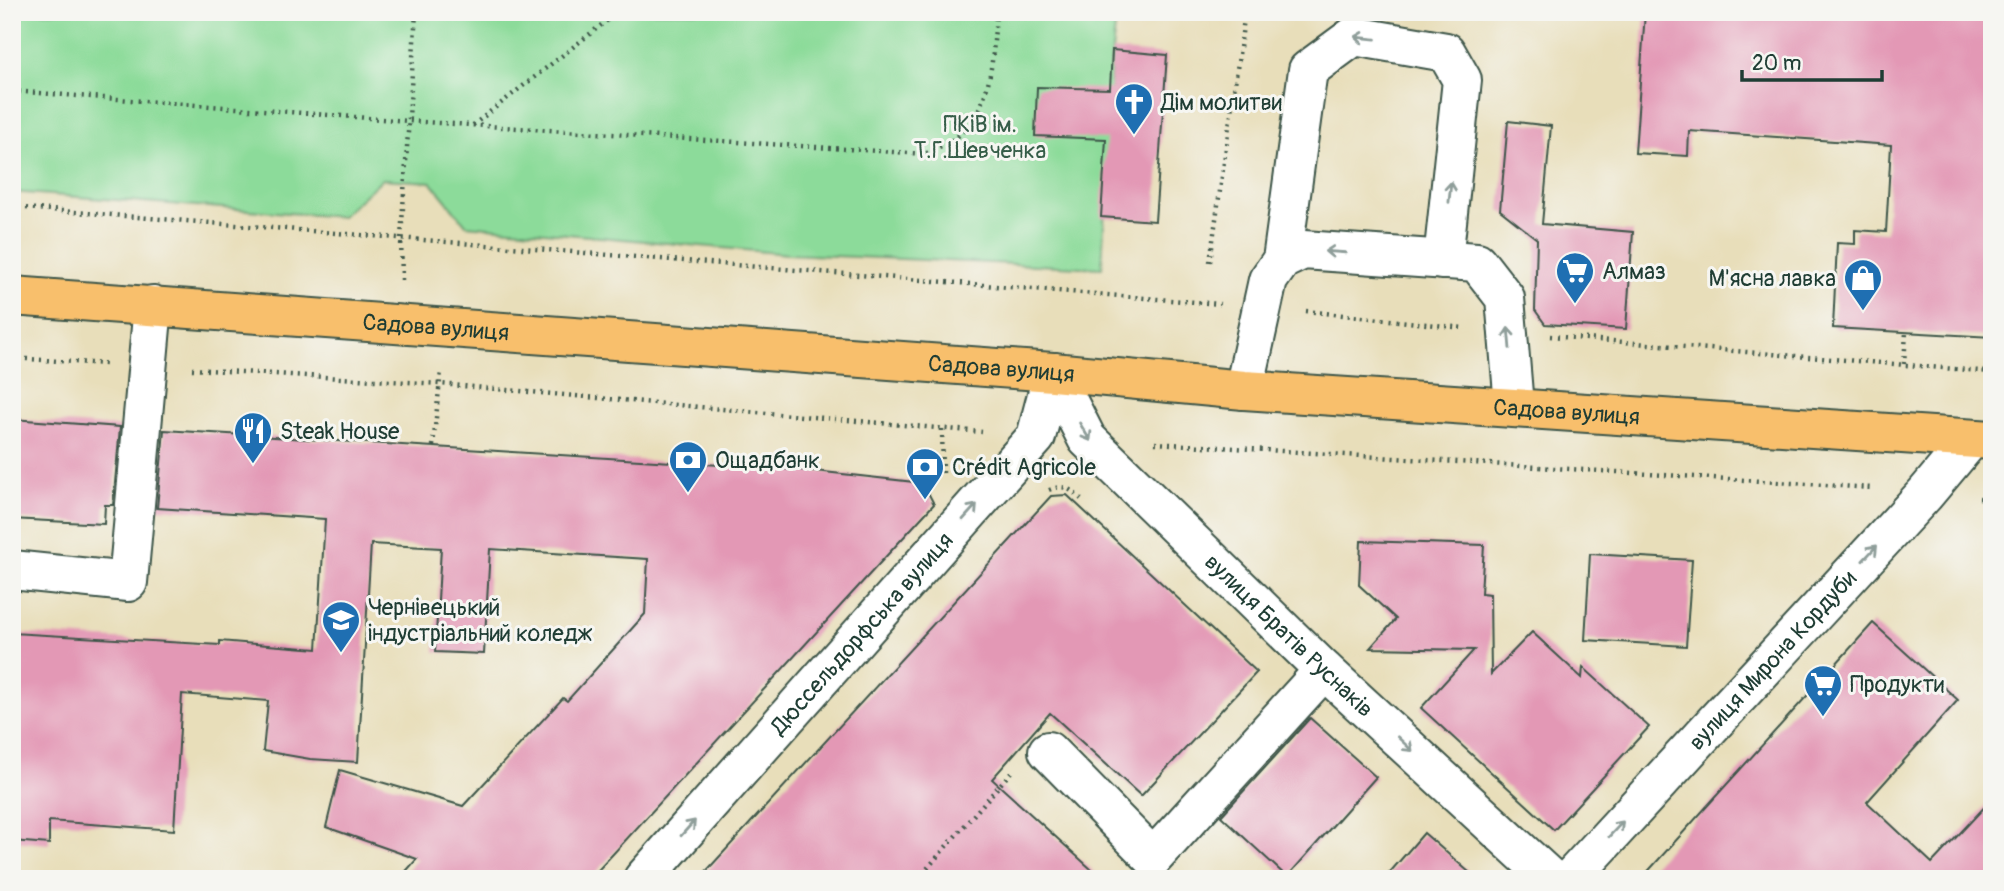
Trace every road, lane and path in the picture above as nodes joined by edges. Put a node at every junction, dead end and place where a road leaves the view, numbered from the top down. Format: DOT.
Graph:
graph roads {
  1 [pos="416,12"];
  2 [pos="618,12"];
  3 [pos="996,12"];
  4 [pos="1245,12"];
  5 [pos="12,91"];
  6 [pos="408,121"];
  7 [pos="472,126"];
  8 [pos="12,207"];
  9 [pos="401,238"];
  10 [pos="1282,260"];
  11 [pos="1443,260"];
  12 [pos="1210,262"];
  13 [pos="12,296"];
  14 [pos="153,305"];
  15 [pos="1263,307"];
  16 [pos="404,324"];
  17 [pos="446,327"];
  18 [pos="1906,332"];
  19 [pos="1508,333"];
  20 [pos="1904,364"];
  21 [pos="1053,372"];
  22 [pos="1992,372"];
  23 [pos="1244,390"];
  24 [pos="1514,406"];
  25 [pos="1982,439"];
  26 [pos="433,446"];
  27 [pos="1045,491"];
  28 [pos="1088,506"];
  29 [pos="12,570"];
  30 [pos="1324,670"];
  31 [pos="1048,751"];
  32 [pos="643,879"];
  33 [pos="918,879"];
  34 [pos="1551,879"];
  35 [pos="1570,879"];
  1 -- 6 [label="path"];
  2 -- 7 [label="path"];
  3 -- 7 [label="path"];
  4 -- 12 [label="path"];
  5 -- 6 [label="path"];
  6 -- 7 [label="path"];
  6 -- 9 [label="path"];
  8 -- 9 [label="path"];
  9 -- 15 [label="path"];
  9 -- 16 [label="path"];
  11 -- 10 [label="street, one-way"];
  11 -- 10 [label="street, one-way"];
  10 -- 15 [label="street"];
  11 -- 19 [label="street"];
  13 -- 14 [label="main road, Садова вулиця"];
  14 -- 16 [label="main road, Садова вулиця"];
  14 -- 29 [label="street"];
  15 -- 19 [label="path"];
  15 -- 23 [label="street"];
  16 -- 17 [label="main road, Садова вулиця"];
  17 -- 21 [label="main road, Садова вулиця"];
  17 -- 26 [label="path"];
  18 -- 20 [label="path"];
  19 -- 20 [label="path"];
  24 -- 19 [label="street, one-way"];
  20 -- 22 [label="path"];
  21 -- 23 [label="main road, Садова вулиця"];
  21 -- 30 [label="street, вулиця Братів Руснаків, one-way"];
  32 -- 21 [label="street, Дюссельдорфська вулиця, one-way"];
  23 -- 24 [label="main road, Садова вулиця"];
  24 -- 25 [label="main road, Садова вулиця"];
  35 -- 25 [label="street, вулиця Мирона Кордуби, one-way"];
  27 -- 28 [label="path"];
  30 -- 31 [label="street"];
  30 -- 34 [label="street, вулиця Братів Руснаків, one-way"];
  31 -- 33 [label="path"];
}
